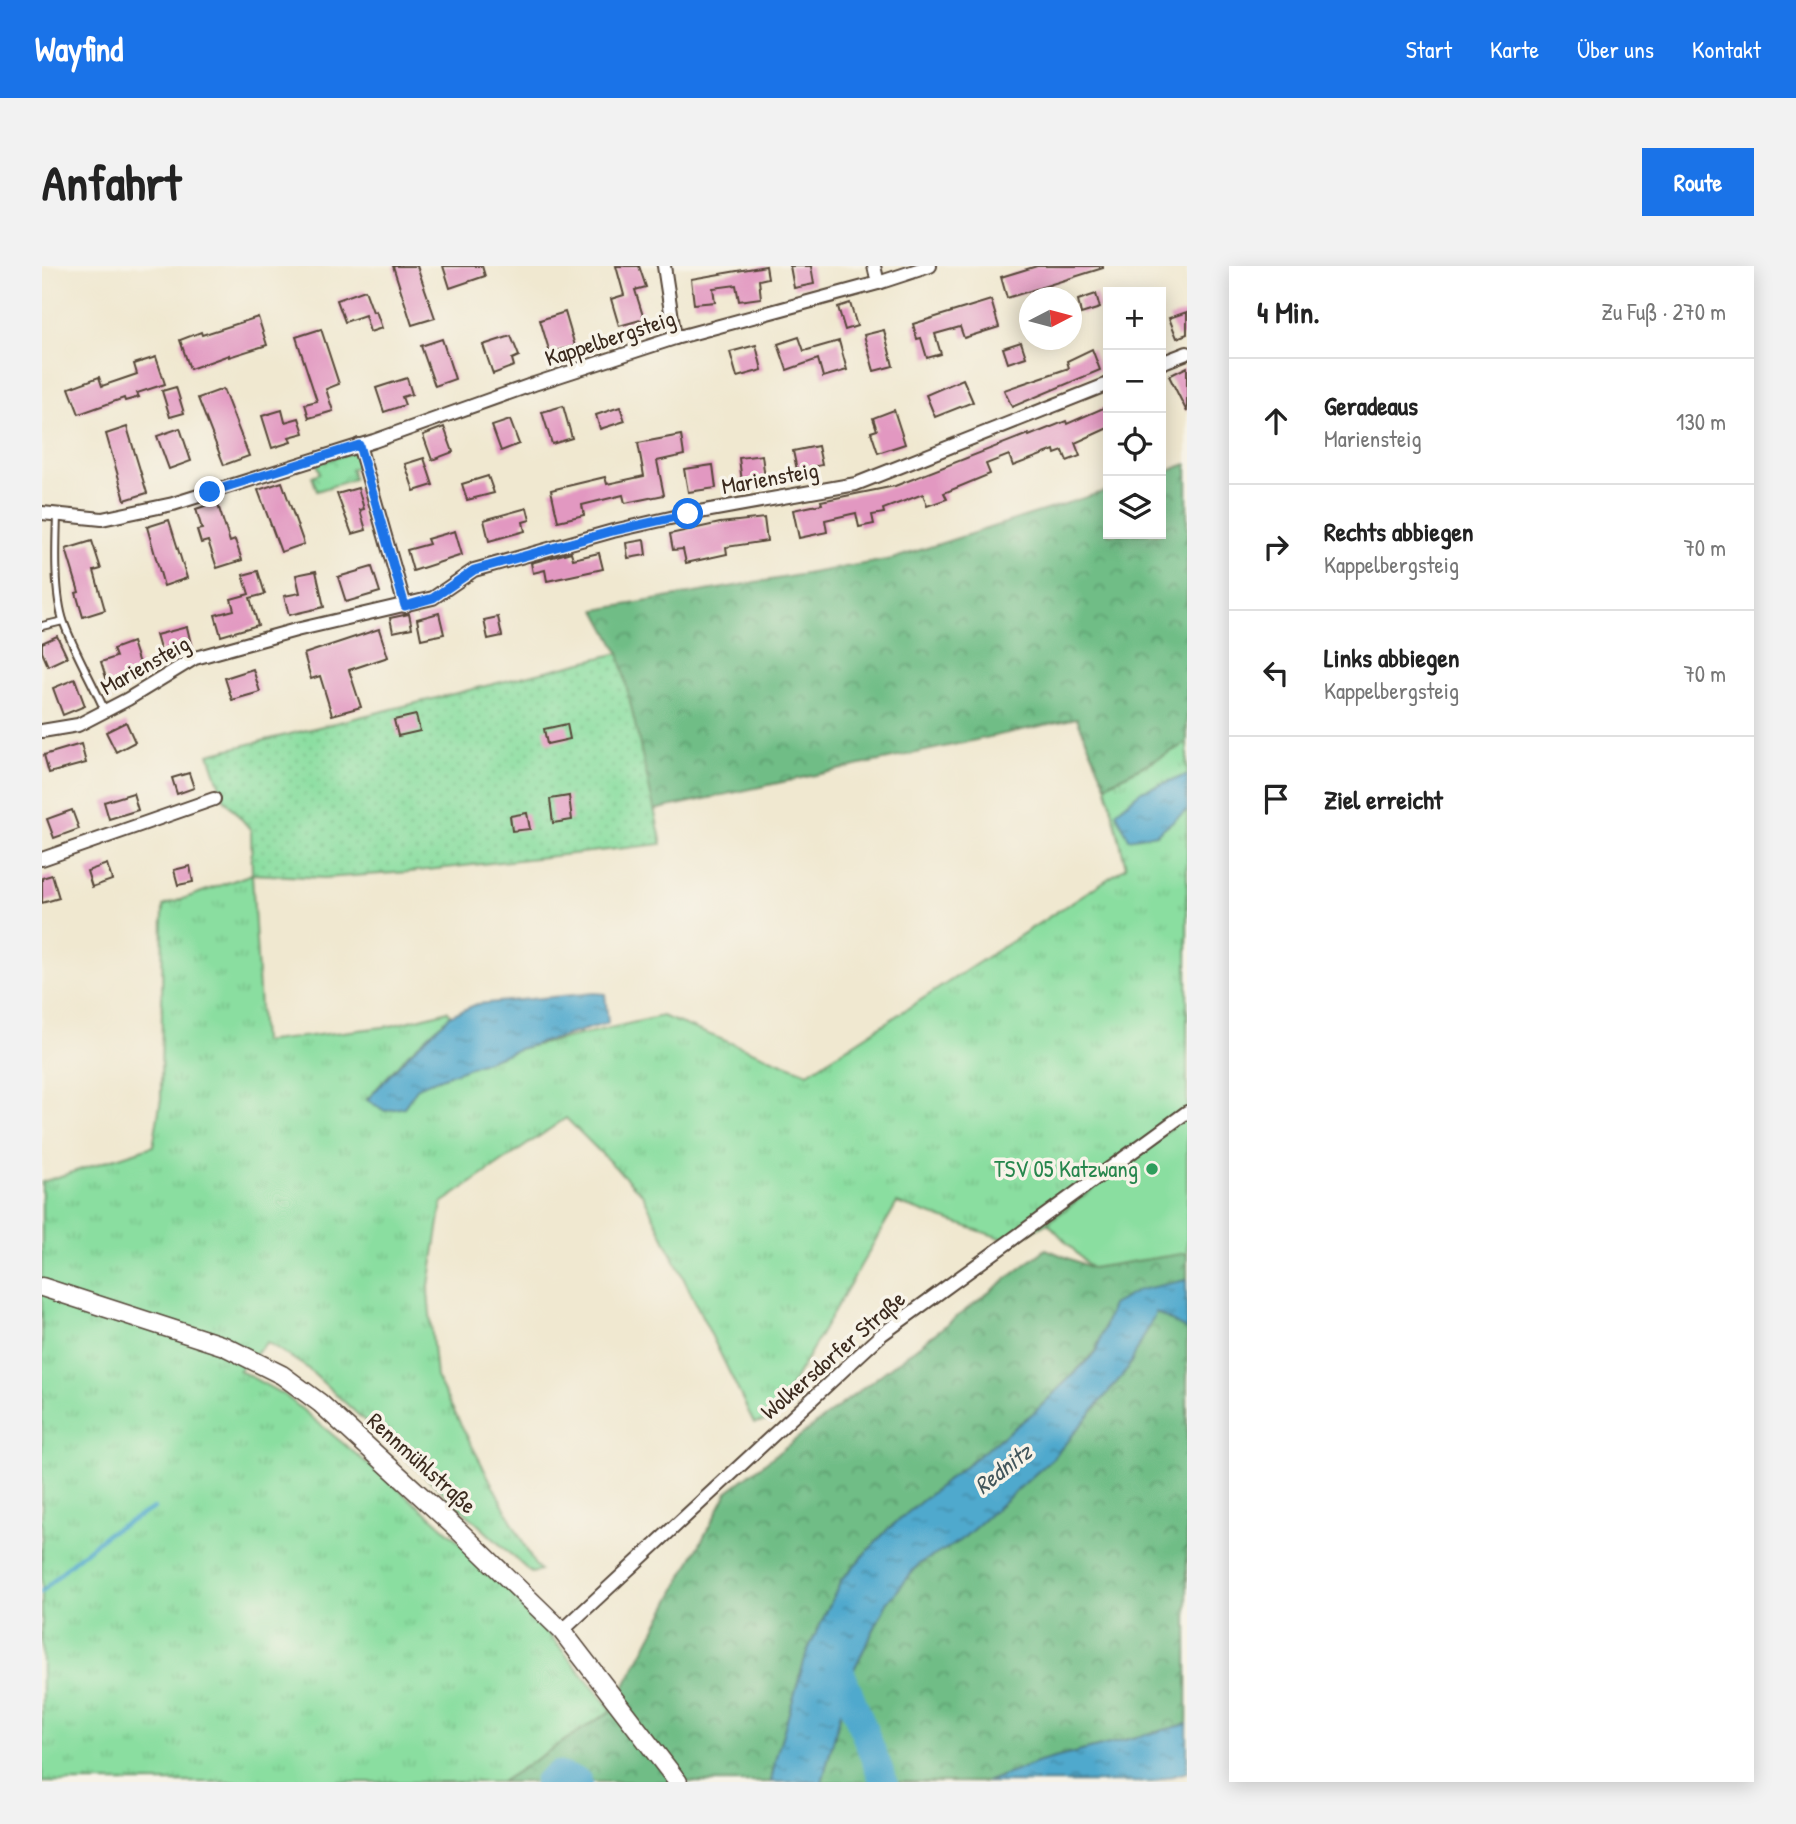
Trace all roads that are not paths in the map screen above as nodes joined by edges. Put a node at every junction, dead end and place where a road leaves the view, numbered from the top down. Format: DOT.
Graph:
graph roads {
  1 [pos="664,266"];
  2 [pos="874,266"];
  3 [pos="930,266"];
  4 [pos="878,282"];
  5 [pos="675,338"];
  6 [pos="1187,353"];
  7 [pos="1166,361"];
  8 [pos="1103,386"];
  9 [pos="359,445"];
  10 [pos="42,513"];
  11 [pos="57,515"];
  12 [pos="405,606"];
  13 [pos="63,621"];
  14 [pos="42,626"];
  15 [pos="105,711"];
  16 [pos="42,732"];
  17 [pos="214,799"];
  18 [pos="42,859"];
  19 [pos="1187,1112"];
  20 [pos="48,1289"];
  21 [pos="562,1631"];
  22 [pos="678,1782"];
  1 -- 5 [label="street"];
  2 -- 4 [label="street"];
  3 -- 4 [label="street, Kappelbergsteig"];
  4 -- 5 [label="street, Kappelbergsteig"];
  5 -- 9 [label="street, Kappelbergsteig"];
  6 -- 7 [label="street"];
  8 -- 12 [label="street, Mariensteig"];
  9 -- 11 [label="street, Kappelbergsteig"];
  9 -- 12 [label="street"];
  10 -- 11 [label="street, Kappelbergsteig"];
  11 -- 13 [label="lane"];
  12 -- 15 [label="street, Mariensteig"];
  13 -- 14 [label="lane"];
  13 -- 15 [label="lane"];
  15 -- 16 [label="street, Mariensteig"];
  17 -- 18 [label="street"];
  19 -- 21 [label="street, Wolkersdorfer Straße"];
  20 -- 21 [label="main road, Rennmühlstraße"];
  21 -- 22 [label="main road, Rennmühlstraße"];
}
